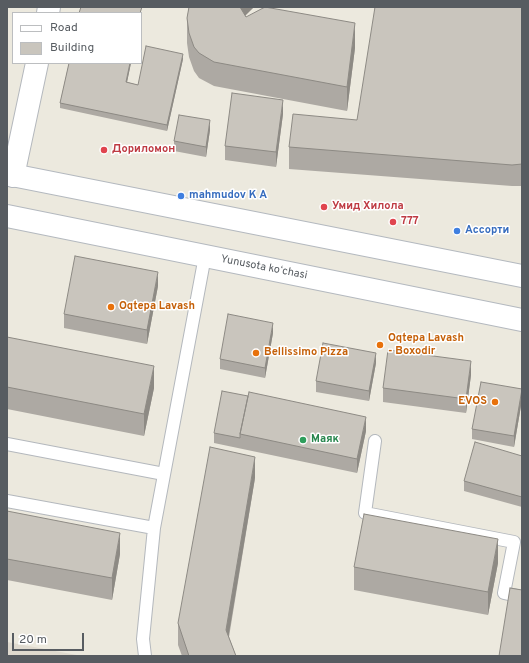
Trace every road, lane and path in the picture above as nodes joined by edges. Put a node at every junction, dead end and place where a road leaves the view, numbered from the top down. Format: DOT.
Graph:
graph roads {
  1 [pos="37,64"];
  2 [pos="10,175"];
  3 [pos="7,216"];
  4 [pos="205,256"];
  5 [pos="522,276"];
  6 [pos="522,320"];
  7 [pos="375,441"];
  8 [pos="7,444"];
  9 [pos="164,474"];
  10 [pos="7,501"];
  11 [pos="154,528"];
  12 [pos="522,597"];
  13 [pos="145,656"];
  1 -- 2 [label="main road"];
  2 -- 5 [label="main road"];
  3 -- 4 [label="main road, Yunusota koʻchasi"];
  4 -- 6 [label="main road, Yunusota koʻchasi"];
  4 -- 9 [label="lane"];
  7 -- 12 [label="lane"];
  8 -- 9 [label="lane"];
  9 -- 11 [label="lane"];
  10 -- 11 [label="lane"];
  11 -- 13 [label="lane"];
}
